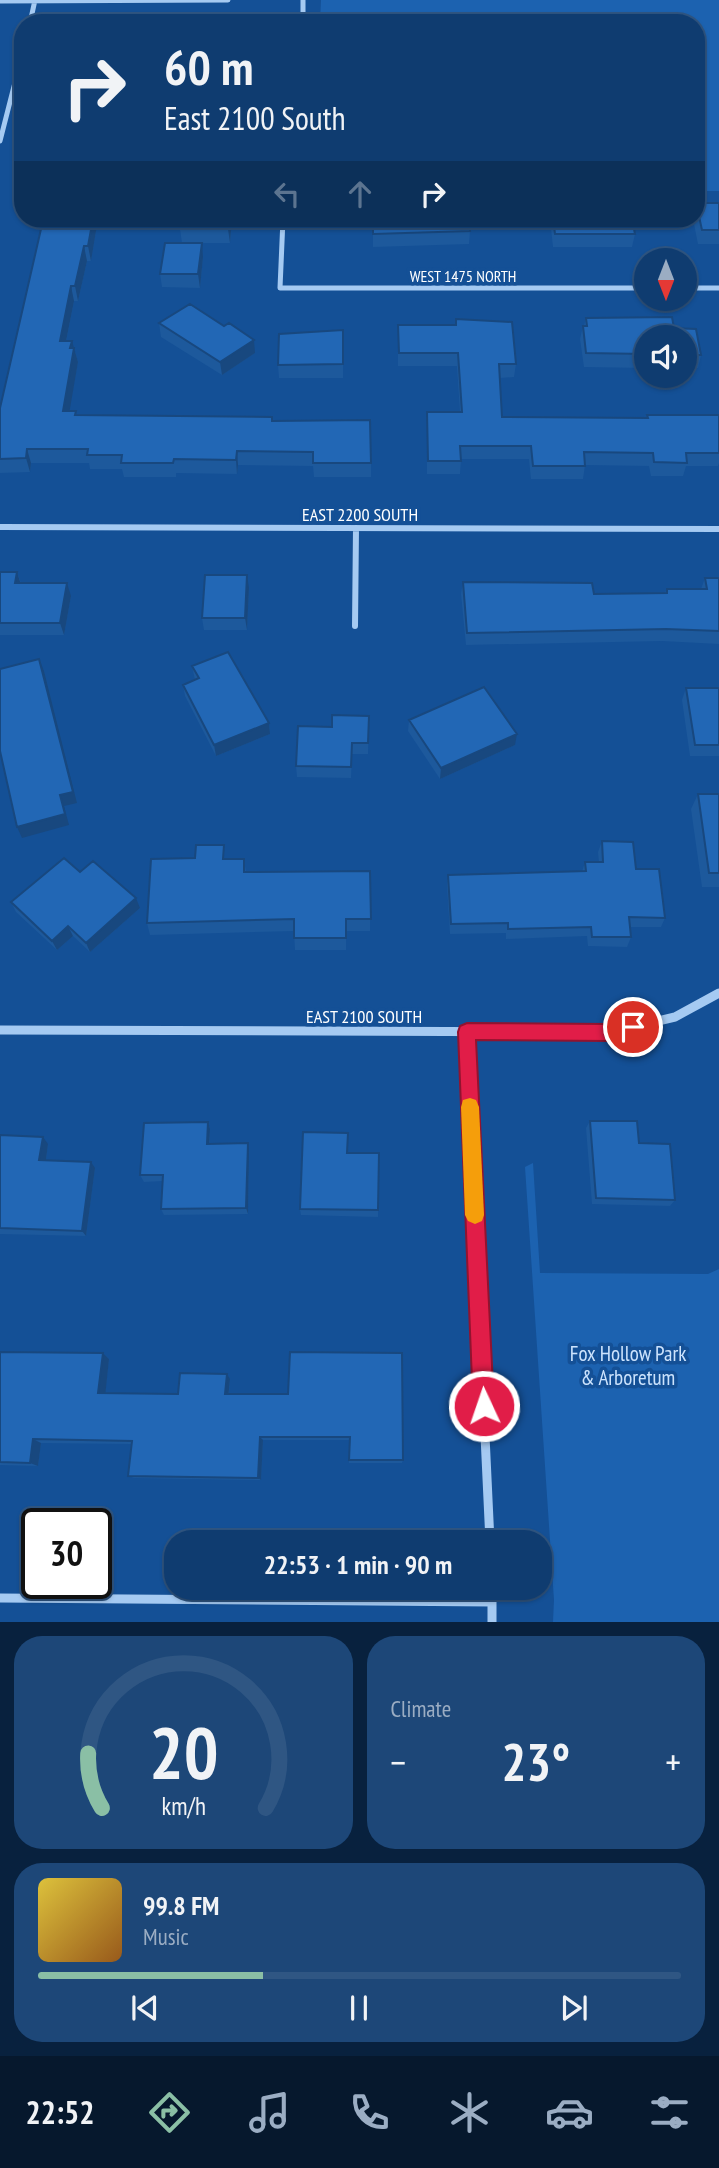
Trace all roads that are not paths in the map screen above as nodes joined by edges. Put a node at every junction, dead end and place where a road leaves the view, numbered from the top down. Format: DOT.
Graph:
graph roads {
  1 [pos="35,0"];
  2 [pos="228,0"];
  3 [pos="0,1"];
  4 [pos="14,86"];
  5 [pos="0,141"];
  6 [pos="283,228"];
  7 [pos="634,288"];
  8 [pos="697,288"];
  9 [pos="719,288"];
  10 [pos="0,527"];
  11 [pos="356,528"];
  12 [pos="719,529"];
  13 [pos="355,626"];
  14 [pos="719,993"];
  15 [pos="0,1030"];
  16 [pos="467,1032"];
  17 [pos="489,1530"];
  18 [pos="0,1598"];
  19 [pos="492,1602"];
  20 [pos="492,1622"];
  1 -- 2 [label="street"];
  1 -- 3 [label="street"];
  4 -- 5 [label="street"];
  6 -- 7 [label="street, WEST 1475 NORTH"];
  8 -- 9 [label="street"];
  10 -- 11 [label="street, EAST 2200 SOUTH"];
  11 -- 12 [label="street, EAST 2200 SOUTH"];
  11 -- 13 [label="street"];
  14 -- 16 [label="street, EAST 2100 SOUTH"];
  15 -- 16 [label="street, EAST 2100 SOUTH"];
  16 -- 17 [label="street"];
  18 -- 19 [label="street"];
  19 -- 20 [label="street"];
}
